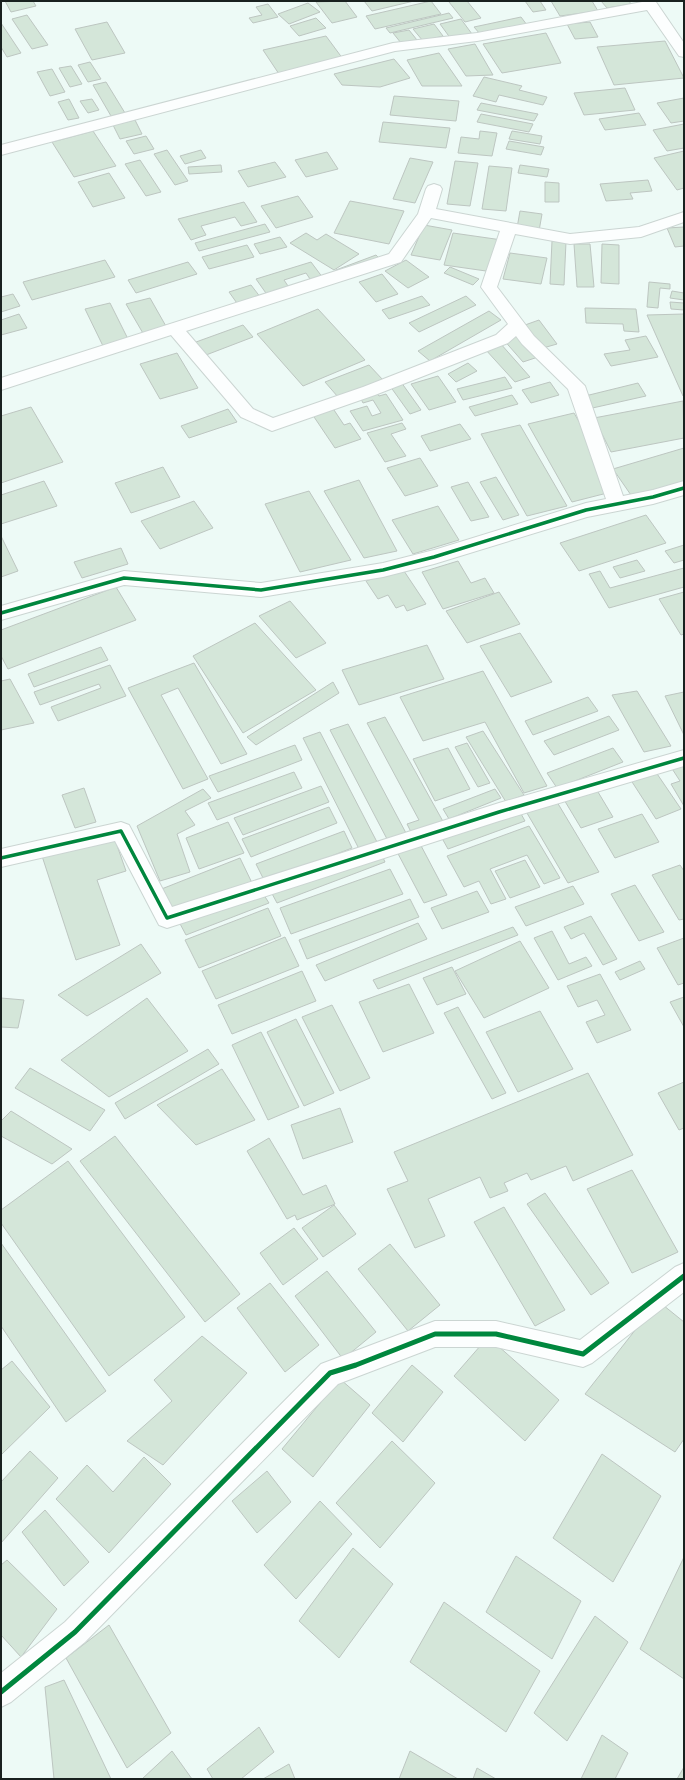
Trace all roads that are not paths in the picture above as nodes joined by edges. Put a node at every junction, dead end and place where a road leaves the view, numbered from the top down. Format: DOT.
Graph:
graph roads {
  1 [pos="650,3"];
  2 [pos="684,53"];
  3 [pos="1,150"];
  4 [pos="434,189"];
  5 [pos="427,212"];
  6 [pos="684,217"];
  7 [pos="509,228"];
  8 [pos="517,324"];
  9 [pos="175,329"];
  10 [pos="1,384"];
  11 [pos="684,488"];
  12 [pos="617,504"];
  13 [pos="1,613"];
  14 [pos="684,758"];
  15 [pos="1,858"];
  16 [pos="678,1289"];
  17 [pos="1,1692"];
  1 -- 2 [label="street"];
  1 -- 3 [label="street"];
  4 -- 5 [label="street"];
  5 -- 7 [label="street"];
  5 -- 9 [label="street"];
  6 -- 7 [label="street"];
  7 -- 8 [label="street"];
  8 -- 9 [label="street"];
  8 -- 12 [label="street"];
  9 -- 10 [label="street"];
  11 -- 12 [label="street"];
  12 -- 13 [label="street"];
  14 -- 15 [label="street"];
  16 -- 17 [label="street"];
}
